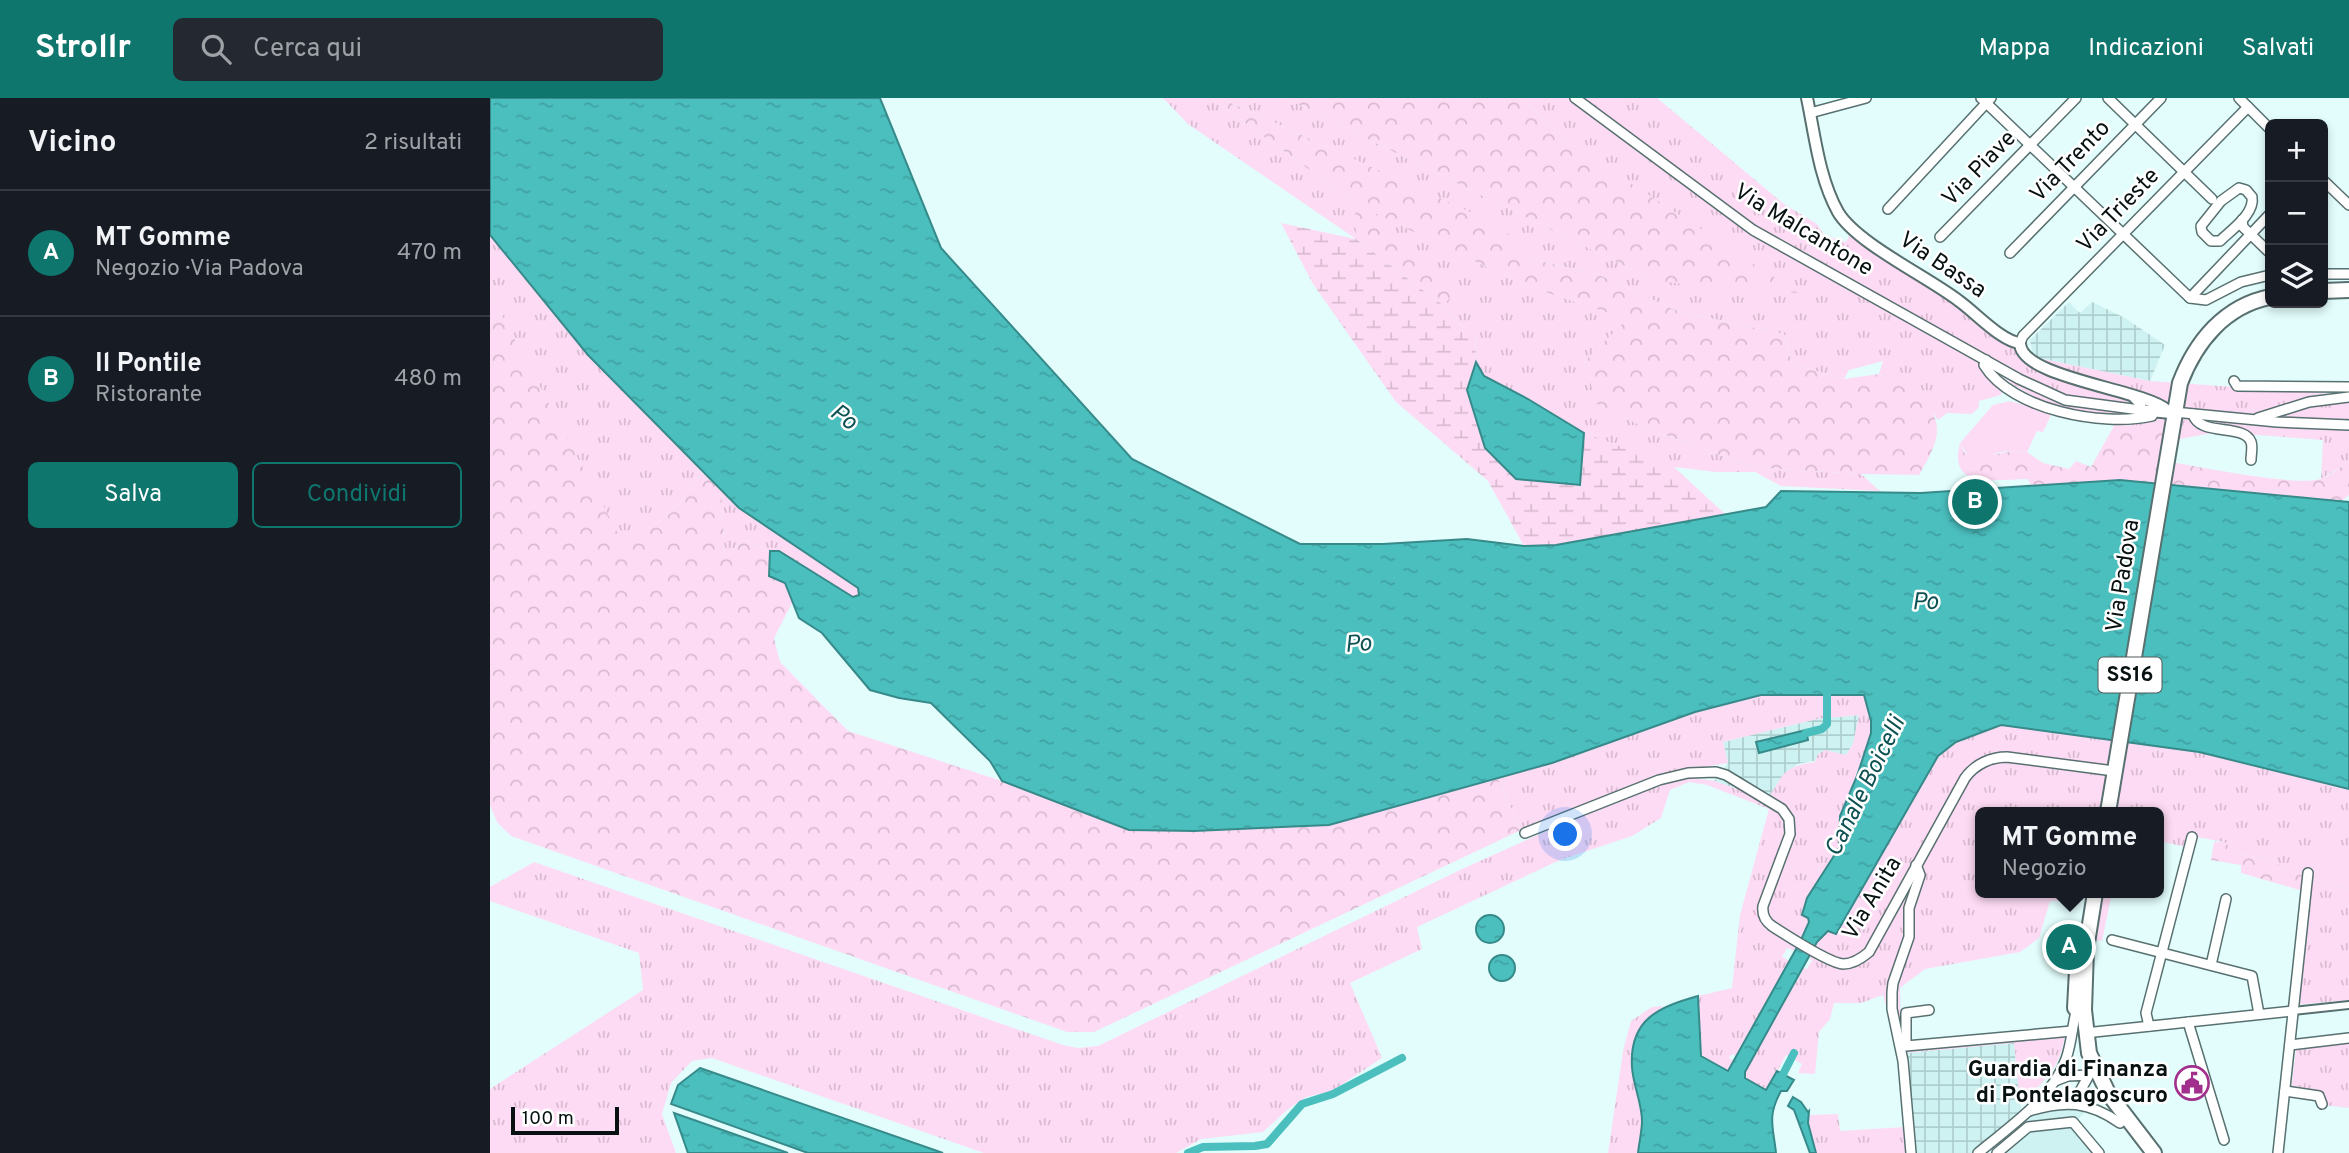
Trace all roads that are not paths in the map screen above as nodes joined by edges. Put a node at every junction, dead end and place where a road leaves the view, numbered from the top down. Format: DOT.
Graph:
graph roads {
  1 [pos="1575,98"];
  2 [pos="1807,98"];
  3 [pos="1866,98"];
  4 [pos="2076,98"];
  5 [pos="2108,98"];
  6 [pos="2161,98"];
  7 [pos="2239,98"];
  8 [pos="1986,100"];
  9 [pos="2248,107"];
  10 [pos="1810,113"];
  11 [pos="2135,124"];
  12 [pos="2265,124"];
  13 [pos="2031,145"];
  14 [pos="2183,171"];
  15 [pos="2325,182"];
  16 [pos="2075,187"];
  17 [pos="2217,200"];
  18 [pos="2349,205"];
  19 [pos="1888,209"];
  20 [pos="2265,219"];
  21 [pos="2239,225"];
  22 [pos="2123,234"];
  23 [pos="2251,234"];
  24 [pos="1940,237"];
  25 [pos="2265,248"];
  26 [pos="2010,253"];
  27 [pos="2328,274"];
  28 [pos="2349,274"];
  29 [pos="2265,276"];
  30 [pos="2349,290"];
  31 [pos="2328,291"];
  32 [pos="2190,298"];
  33 [pos="2265,299"];
  34 [pos="2020,343"];
  35 [pos="1986,360"];
  36 [pos="2234,381"];
  37 [pos="2349,387"];
  38 [pos="2131,395"];
  39 [pos="2349,397"];
  40 [pos="2153,406"];
  41 [pos="2140,410"];
  42 [pos="2170,411"];
  43 [pos="2193,414"];
  44 [pos="2253,420"];
  45 [pos="2349,425"];
  46 [pos="2251,460"];
  47 [pos="2114,771"];
  48 [pos="2109,807"];
  49 [pos="1525,833"];
  50 [pos="2192,837"];
  51 [pos="1916,864"];
  52 [pos="2308,873"];
  53 [pos="2094,898"];
  54 [pos="2226,899"];
  55 [pos="2112,940"];
  56 [pos="2086,948"];
  57 [pos="2162,952"];
  58 [pos="2211,965"];
  59 [pos="2349,1005"];
  60 [pos="1929,1010"];
  61 [pos="2294,1011"];
  62 [pos="2259,1014"];
  63 [pos="2188,1022"];
  64 [pos="2149,1026"];
  65 [pos="2078,1032"];
  66 [pos="2349,1038"];
  67 [pos="2290,1045"];
  68 [pos="1902,1046"];
  69 [pos="2092,1074"];
  70 [pos="2055,1081"];
  71 [pos="2285,1091"];
  72 [pos="2069,1103"];
  73 [pos="2322,1104"];
  74 [pos="2023,1115"];
  75 [pos="2120,1123"];
  76 [pos="2028,1127"];
  77 [pos="2224,1140"];
  78 [pos="1911,1153"];
  79 [pos="1978,1153"];
  80 [pos="1997,1153"];
  81 [pos="2099,1153"];
  82 [pos="2144,1153"];
  83 [pos="2154,1153"];
  84 [pos="2278,1153"];
  1 -- 35 [label="street, Via Malcantone"];
  2 -- 10 [label="street, Via Bassa"];
  3 -- 10 [label="street"];
  4 -- 13 [label="street, Via Piave"];
  5 -- 11 [label="street"];
  6 -- 11 [label="street, Via Trento"];
  7 -- 9 [label="street"];
  8 -- 13 [label="street"];
  8 -- 19 [label="street"];
  9 -- 12 [label="street"];
  9 -- 14 [label="street, Via Trieste"];
  10 -- 34 [label="street, Via Bassa"];
  11 -- 14 [label="street"];
  11 -- 16 [label="street, Via Trento"];
  13 -- 16 [label="street"];
  13 -- 24 [label="street, Via Piave"];
  14 -- 17 [label="street"];
  14 -- 22 [label="street, Via Trieste"];
  15 -- 18 [label="street"];
  16 -- 22 [label="street"];
  16 -- 26 [label="street, Via Trento"];
  17 -- 21 [label="street"];
  17 -- 21 [label="street"];
  20 -- 23 [label="street"];
  21 -- 23 [label="street"];
  22 -- 32 [label="street"];
  22 -- 34 [label="street, Via Trieste"];
  23 -- 25 [label="street"];
  23 -- 32 [label="street"];
  27 -- 28 [label="street"];
  29 -- 32 [label="street"];
  30 -- 31 [label="main road"];
  33 -- 42 [label="main road, SS16"];
  34 -- 38 [label="street, Via Bassa"];
  35 -- 40 [label="street, Via Malcantone"];
  35 -- 41 [label="street, Via Malcantone"];
  36 -- 37 [label="street"];
  38 -- 40 [label="street, Via Bassa"];
  38 -- 41 [label="street"];
  39 -- 44 [label="street"];
  40 -- 41 [label="street, Via Malcantone"];
  40 -- 42 [label="street"];
  42 -- 43 [label="street"];
  42 -- 47 [label="main road, Via Padova / SS16"];
  43 -- 44 [label="street"];
  43 -- 46 [label="street"];
  44 -- 45 [label="street"];
  47 -- 48 [label="main road, Via Padova / SS16"];
  47 -- 51 [label="street, Via Anita"];
  49 -- 51 [label="street, Via Anita"];
  50 -- 57 [label="street"];
  51 -- 68 [label="street"];
  52 -- 61 [label="street"];
  53 -- 56 [label="main road"];
  54 -- 58 [label="street"];
  55 -- 57 [label="street"];
  56 -- 65 [label="main road"];
  56 -- 65 [label="main road"];
  57 -- 58 [label="street"];
  57 -- 64 [label="street"];
  58 -- 62 [label="street"];
  59 -- 61 [label="street"];
  60 -- 68 [label="street"];
  61 -- 62 [label="street"];
  61 -- 67 [label="street"];
  62 -- 63 [label="street"];
  63 -- 64 [label="street"];
  63 -- 77 [label="street"];
  64 -- 65 [label="street"];
  65 -- 68 [label="street"];
  65 -- 69 [label="main road"];
  65 -- 70 [label="street"];
  66 -- 67 [label="street"];
  67 -- 71 [label="street"];
  68 -- 78 [label="street"];
  69 -- 70 [label="street"];
  69 -- 72 [label="street"];
  69 -- 75 [label="main road"];
  69 -- 83 [label="main road"];
  70 -- 74 [label="street"];
  71 -- 73 [label="street"];
  71 -- 84 [label="street"];
  72 -- 74 [label="street"];
  72 -- 75 [label="street"];
  74 -- 76 [label="street"];
  74 -- 79 [label="street"];
  75 -- 82 [label="main road"];
  76 -- 80 [label="street"];
  76 -- 81 [label="street"];
}
